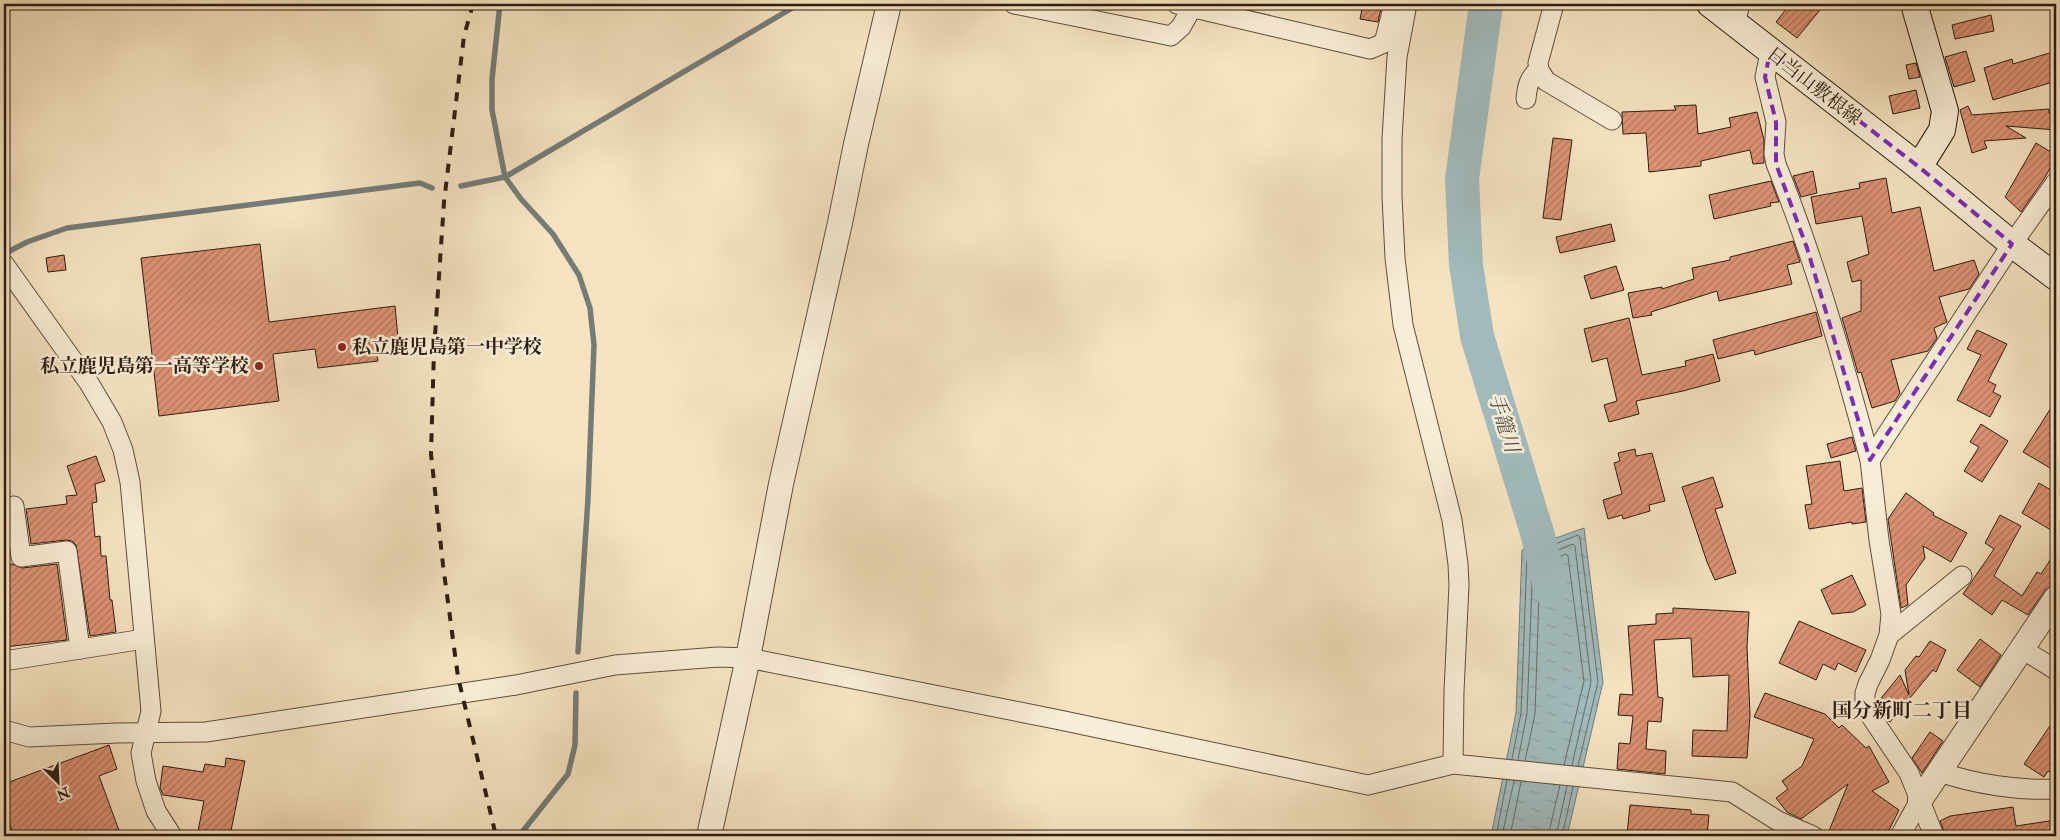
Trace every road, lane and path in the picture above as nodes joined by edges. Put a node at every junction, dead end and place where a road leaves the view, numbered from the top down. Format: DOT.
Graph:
graph roads {
  1 [pos="889,4"];
  2 [pos="1014,4"];
  3 [pos="1394,4"];
  4 [pos="1407,4"];
  5 [pos="1554,4"];
  6 [pos="1710,4"];
  7 [pos="1914,4"];
  8 [pos="1188,5"];
  9 [pos="1737,14"];
  10 [pos="1770,52"];
  11 [pos="1540,70"];
  12 [pos="1526,99"];
  13 [pos="1612,120"];
  14 [pos="1919,167"];
  15 [pos="2056,182"];
  16 [pos="2012,244"];
  17 [pos="8,274"];
  18 [pos="2056,277"];
  19 [pos="1870,460"];
  20 [pos="14,506"];
  21 [pos="1962,576"];
  22 [pos="2056,598"];
  23 [pos="1889,635"];
  24 [pos="144,639"];
  25 [pos="80,649"];
  26 [pos="2022,649"];
  27 [pos="748,658"];
  28 [pos="4,661"];
  29 [pos="2056,670"];
  30 [pos="4,730"];
  31 [pos="147,732"];
  32 [pos="1458,765"];
  33 [pos="1940,772"];
  34 [pos="2056,789"];
  35 [pos="1920,800"];
  36 [pos="172,836"];
  37 [pos="709,836"];
  38 [pos="1813,836"];
  39 [pos="1900,836"];
  40 [pos="1934,836"];
  1 -- 27 [label="street"];
  2 -- 8 [label="street"];
  3 -- 8 [label="street"];
  4 -- 32 [label="street"];
  5 -- 11 [label="street"];
  6 -- 9 [label="main road, 日当山敷根線"];
  7 -- 14 [label="main road"];
  9 -- 10 [label="main road, 日当山敷根線"];
  10 -- 14 [label="main road, 日当山敷根線"];
  10 -- 19 [label="street"];
  11 -- 12 [label="street"];
  11 -- 13 [label="street"];
  14 -- 16 [label="main road, 日当山敷根線"];
  15 -- 16 [label="street"];
  16 -- 18 [label="main road, 日当山敷根線"];
  16 -- 19 [label="street"];
  17 -- 24 [label="street"];
  19 -- 23 [label="street"];
  20 -- 25 [label="street"];
  21 -- 23 [label="street"];
  22 -- 26 [label="street"];
  23 -- 35 [label="street"];
  24 -- 25 [label="street"];
  24 -- 31 [label="street"];
  25 -- 28 [label="street"];
  26 -- 29 [label="street"];
  26 -- 33 [label="street"];
  27 -- 31 [label="street"];
  27 -- 32 [label="street"];
  27 -- 37 [label="street"];
  30 -- 31 [label="street"];
  31 -- 36 [label="street"];
  32 -- 38 [label="street"];
  33 -- 34 [label="street"];
  33 -- 35 [label="street"];
  35 -- 39 [label="street"];
  35 -- 40 [label="street"];
}
